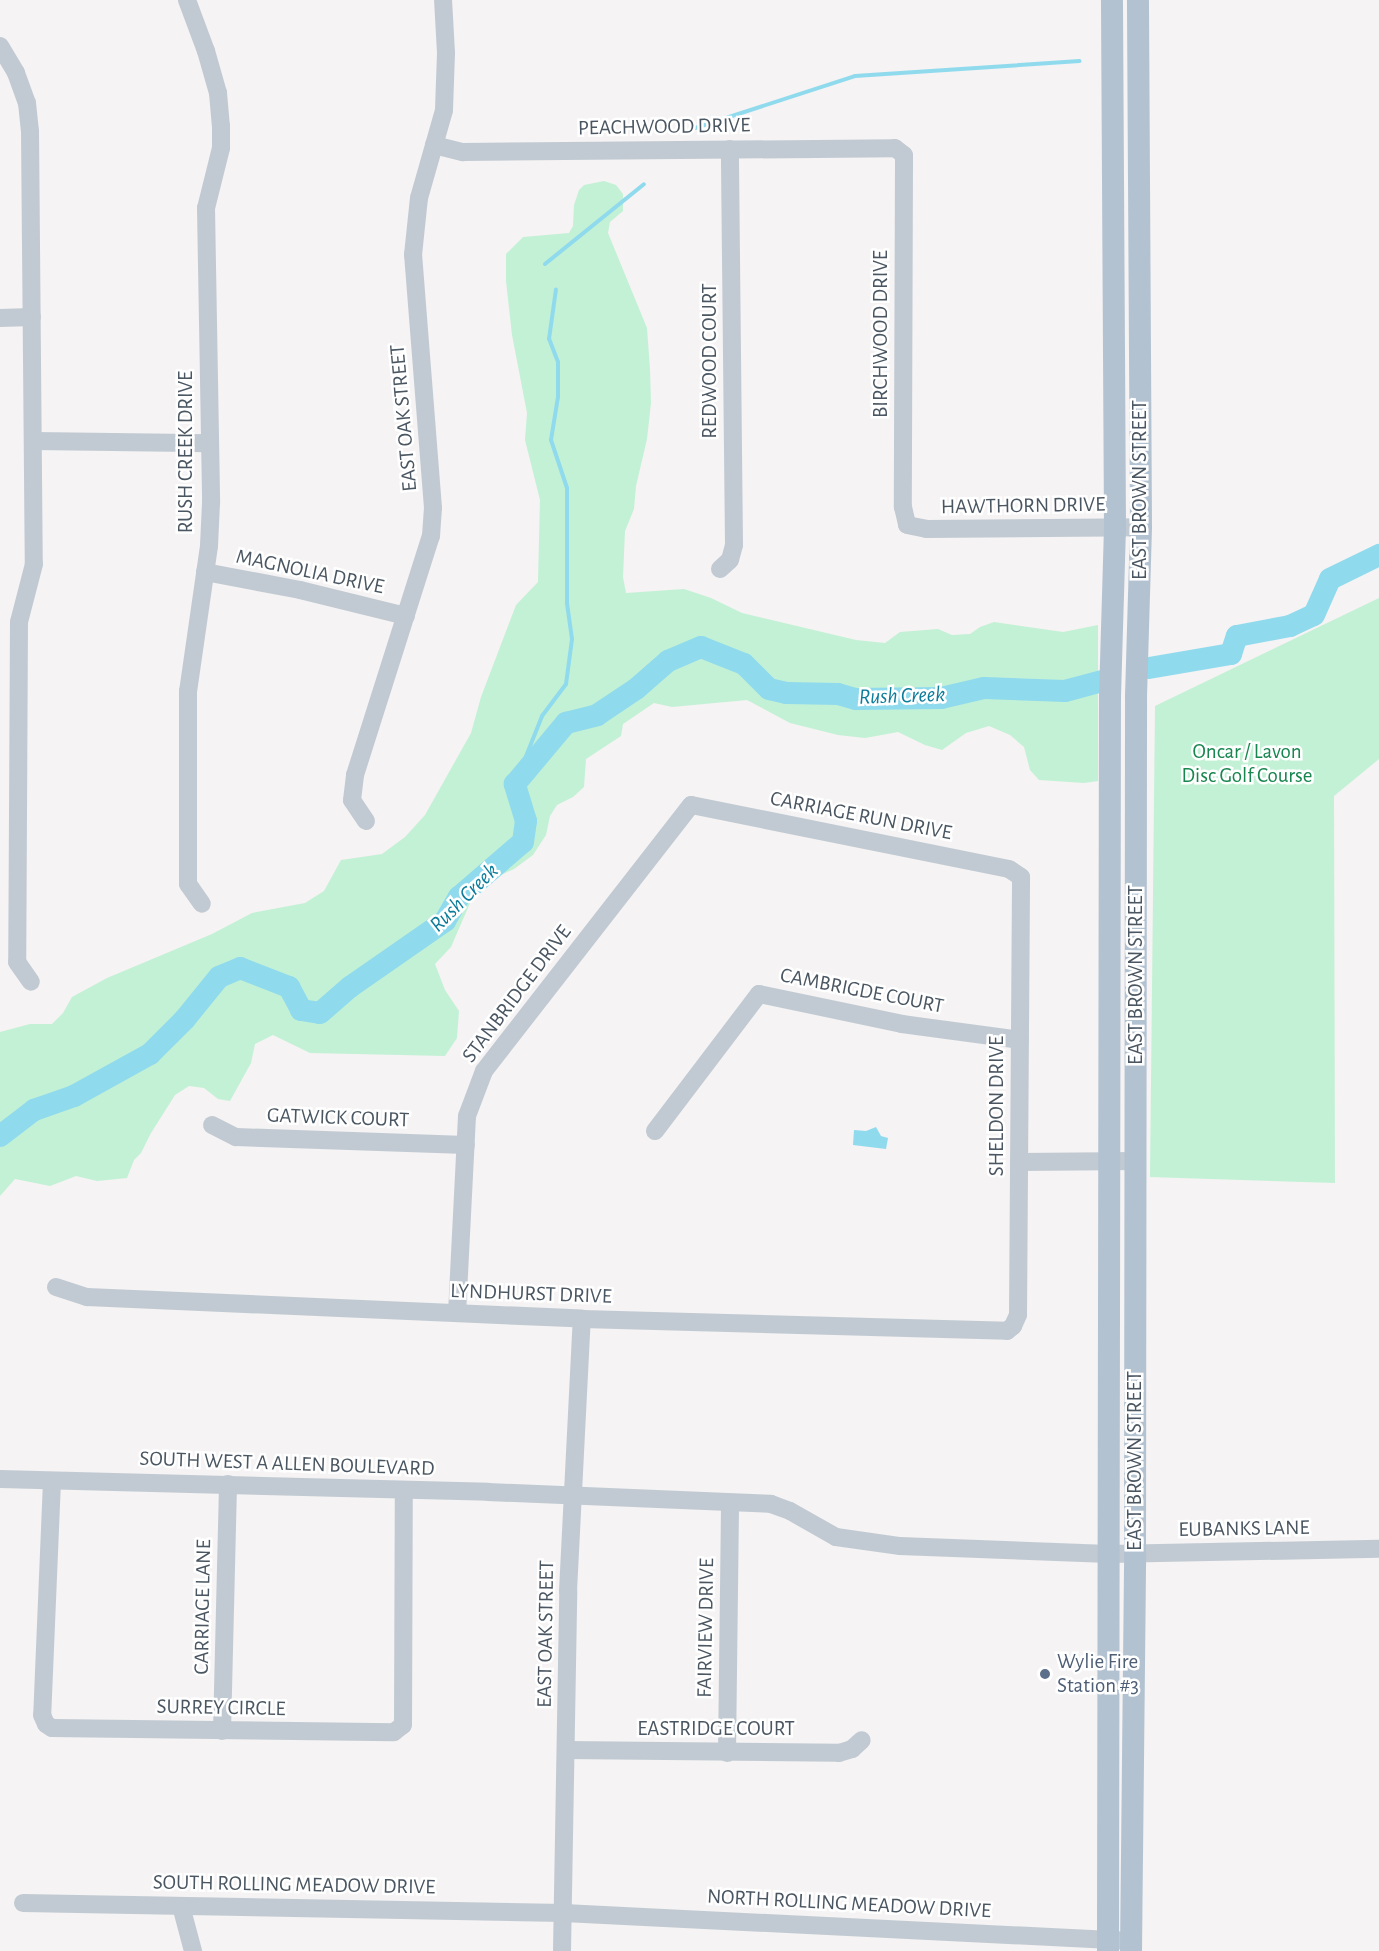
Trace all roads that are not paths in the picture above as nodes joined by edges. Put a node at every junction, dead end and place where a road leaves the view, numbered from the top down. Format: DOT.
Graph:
graph roads {
  1 [pos="187,0"];
  2 [pos="443,0"];
  3 [pos="1112,0"];
  4 [pos="1138,0"];
  5 [pos="0,46"];
  6 [pos="434,145"];
  7 [pos="895,147"];
  8 [pos="730,149"];
  9 [pos="32,317"];
  10 [pos="0,318"];
  11 [pos="1114,339"];
  12 [pos="1141,339"];
  13 [pos="34,441"];
  14 [pos="210,443"];
  15 [pos="907,525"];
  16 [pos="1115,527"];
  17 [pos="1141,527"];
  18 [pos="720,569"];
  19 [pos="205,572"];
  20 [pos="405,616"];
  21 [pos="9,796"];
  22 [pos="691,805"];
  23 [pos="366,821"];
  24 [pos="1021,877"];
  25 [pos="202,904"];
  26 [pos="31,982"];
  27 [pos="1020,1040"];
  28 [pos="212,1125"];
  29 [pos="655,1131"];
  30 [pos="466,1145"];
  31 [pos="1109,1161"];
  32 [pos="1136,1161"];
  33 [pos="1019,1162"];
  34 [pos="56,1287"];
  35 [pos="457,1313"];
  36 [pos="582,1319"];
  37 [pos="1007,1331"];
  38 [pos="0,1479"];
  39 [pos="52,1481"];
  40 [pos="228,1485"];
  41 [pos="405,1490"];
  42 [pos="573,1496"];
  43 [pos="730,1503"];
  44 [pos="1379,1549"];
  45 [pos="1135,1553"];
  46 [pos="1109,1554"];
  47 [pos="222,1731"];
  48 [pos="862,1740"];
  49 [pos="566,1750"];
  50 [pos="728,1753"];
  51 [pos="22,1903"];
  52 [pos="181,1906"];
  53 [pos="564,1913"];
  54 [pos="1108,1945"];
  55 [pos="1131,1946"];
  56 [pos="193,1951"];
  57 [pos="562,1951"];
  1 -- 14 [label="street, RUSH CREEK DRIVE"];
  2 -- 6 [label="street, EAST OAK STREET"];
  3 -- 11 [label="main road, EAST BROWN STREET"];
  4 -- 12 [label="main road, EAST BROWN STREET"];
  5 -- 9 [label="street"];
  6 -- 8 [label="street, PEACHWOOD DRIVE"];
  6 -- 20 [label="street, EAST OAK STREET"];
  7 -- 8 [label="street, PEACHWOOD DRIVE"];
  7 -- 15 [label="street, BIRCHWOOD DRIVE"];
  8 -- 18 [label="street, REDWOOD COURT"];
  9 -- 10 [label="street"];
  9 -- 13 [label="street"];
  11 -- 12 [label="main road"];
  11 -- 16 [label="main road, EAST BROWN STREET"];
  12 -- 17 [label="main road, EAST BROWN STREET"];
  13 -- 14 [label="street"];
  13 -- 21 [label="street"];
  14 -- 19 [label="street, RUSH CREEK DRIVE"];
  15 -- 16 [label="street, HAWTHORN DRIVE"];
  16 -- 17 [label="street, HAWTHORN DRIVE"];
  16 -- 31 [label="main road, EAST BROWN STREET"];
  17 -- 32 [label="main road, EAST BROWN STREET"];
  19 -- 20 [label="street, MAGNOLIA DRIVE"];
  19 -- 25 [label="street, RUSH CREEK DRIVE"];
  20 -- 23 [label="street, EAST OAK STREET"];
  21 -- 26 [label="street"];
  22 -- 24 [label="street, CARRIAGE RUN DRIVE"];
  22 -- 30 [label="street, STANBRIDGE DRIVE"];
  24 -- 27 [label="street, SHELDON DRIVE"];
  27 -- 29 [label="street, CAMBRIGDE COURT"];
  27 -- 33 [label="street, SHELDON DRIVE"];
  28 -- 30 [label="street, GATWICK COURT"];
  30 -- 35 [label="street, STANBRIDGE DRIVE"];
  31 -- 32 [label="street"];
  31 -- 33 [label="street"];
  31 -- 46 [label="main road, EAST BROWN STREET"];
  32 -- 45 [label="main road, EAST BROWN STREET"];
  33 -- 37 [label="street, SHELDON DRIVE"];
  34 -- 35 [label="street, LYNDHURST DRIVE"];
  35 -- 36 [label="street, LYNDHURST DRIVE"];
  36 -- 37 [label="street, LYNDHURST DRIVE"];
  36 -- 42 [label="street, EAST OAK STREET"];
  38 -- 39 [label="street, SOUTH WEST A ALLEN BOULEVARD"];
  39 -- 40 [label="street, SOUTH WEST A ALLEN BOULEVARD"];
  39 -- 47 [label="street, SURREY CIRCLE"];
  40 -- 41 [label="street, SOUTH WEST A ALLEN BOULEVARD"];
  40 -- 47 [label="street, CARRIAGE LANE"];
  41 -- 42 [label="street, SOUTH WEST A ALLEN BOULEVARD"];
  41 -- 47 [label="street, SURREY CIRCLE"];
  42 -- 43 [label="street, SOUTH WEST A ALLEN BOULEVARD"];
  42 -- 49 [label="street, EAST OAK STREET"];
  43 -- 46 [label="street, EUBANKS LANE"];
  43 -- 50 [label="street, FAIRVIEW DRIVE"];
  44 -- 45 [label="street, EUBANKS LANE"];
  45 -- 46 [label="street, EUBANKS LANE"];
  45 -- 55 [label="main road, EAST BROWN STREET"];
  46 -- 54 [label="main road, EAST BROWN STREET"];
  48 -- 50 [label="street, EASTRIDGE COURT"];
  49 -- 50 [label="street, EASTRIDGE COURT"];
  49 -- 53 [label="street, EAST OAK STREET"];
  51 -- 52 [label="street, SOUTH ROLLING MEADOW DRIVE"];
  52 -- 53 [label="street, SOUTH ROLLING MEADOW DRIVE"];
  52 -- 56 [label="street"];
  53 -- 54 [label="street, NORTH ROLLING MEADOW DRIVE"];
  53 -- 57 [label="street, EAST OAK STREET"];
  54 -- 55 [label="street, NORTH ROLLING MEADOW DRIVE"];
}
